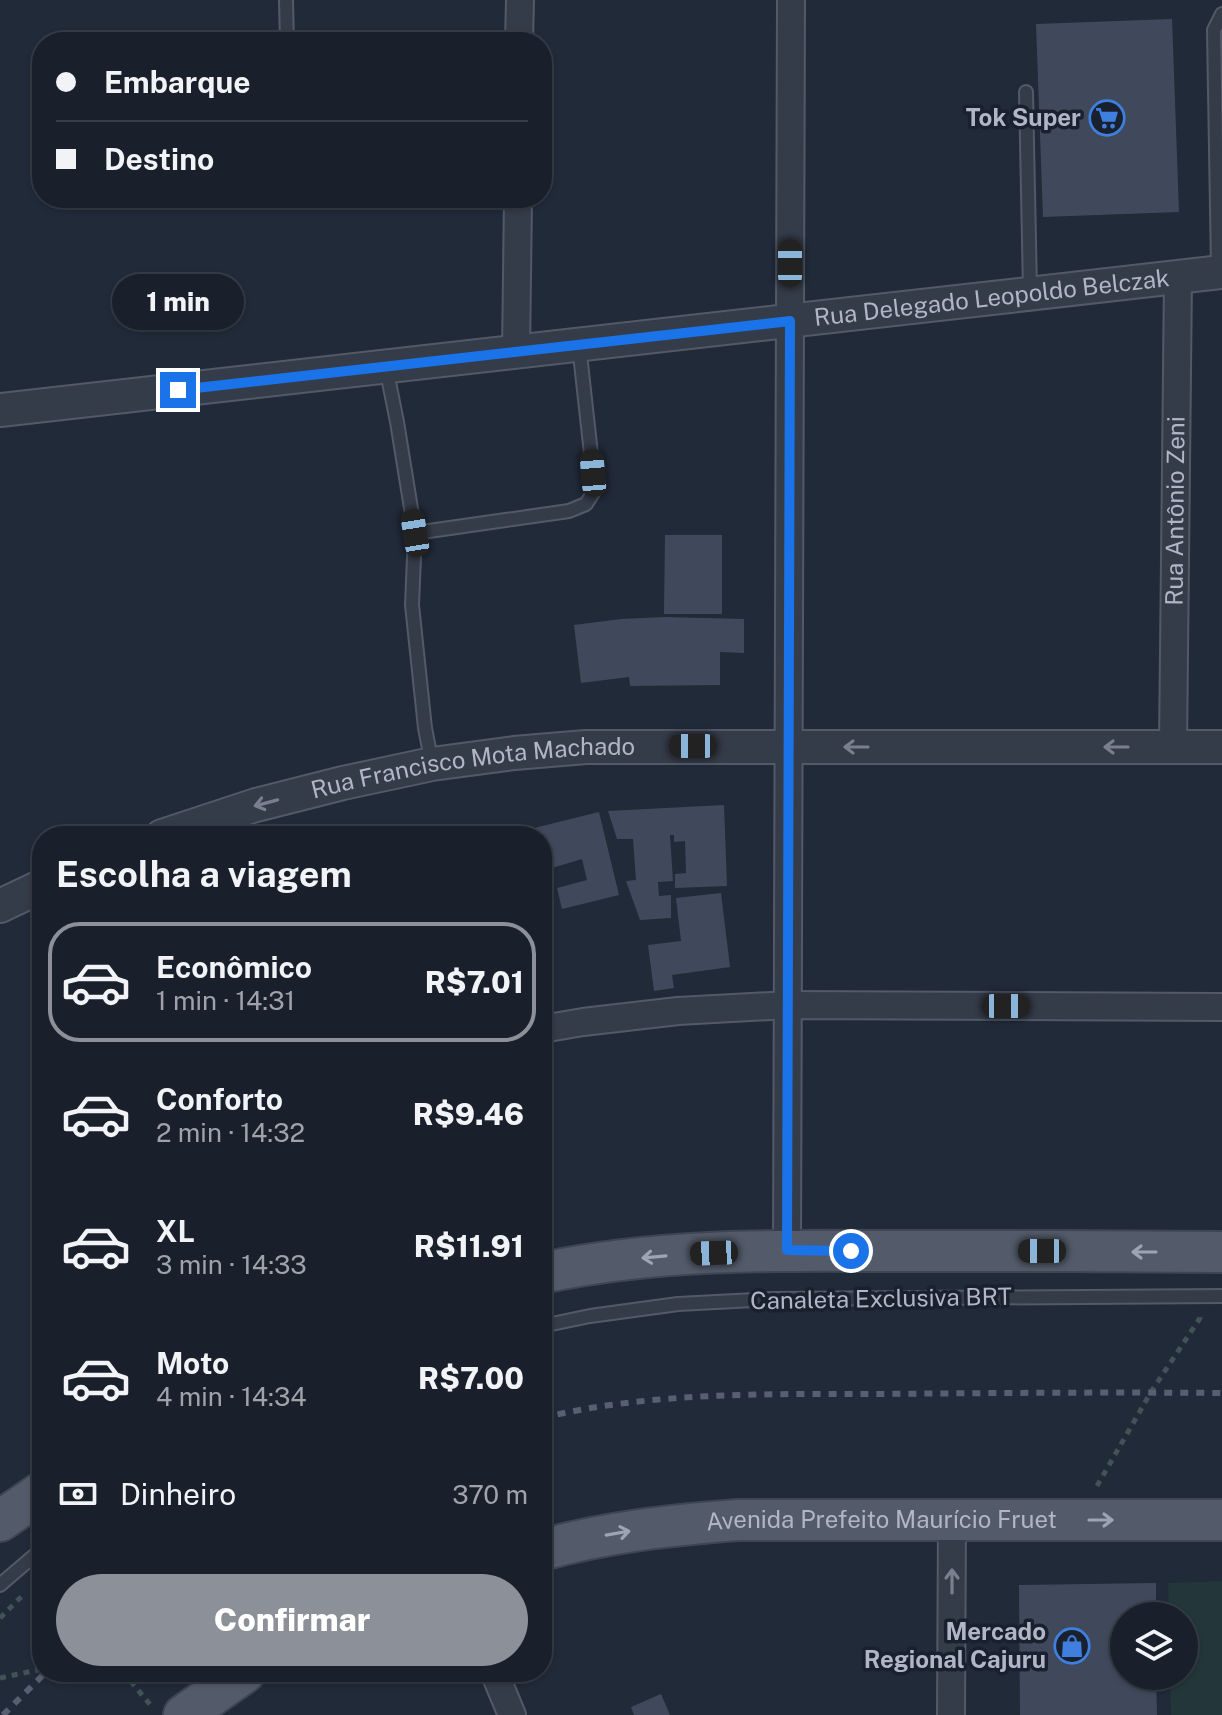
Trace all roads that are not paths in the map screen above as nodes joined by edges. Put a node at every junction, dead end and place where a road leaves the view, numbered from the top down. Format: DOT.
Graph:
graph roads {
  1 [pos="286,0"];
  2 [pos="520,0"];
  3 [pos="791,0"];
  4 [pos="1222,14"];
  5 [pos="287,32"];
  6 [pos="519,32"];
  7 [pos="1026,92"];
  8 [pos="518,208"];
  9 [pos="1220,272"];
  10 [pos="1178,277"];
  11 [pos="1030,294"];
  12 [pos="790,321"];
  13 [pos="579,345"];
  14 [pos="516,352"];
  15 [pos="386,367"];
  16 [pos="0,410"];
  17 [pos="415,533"];
  18 [pos="789,747"];
  19 [pos="1173,747"];
  20 [pos="1222,747"];
  21 [pos="432,764"];
  22 [pos="192,826"];
  23 [pos="32,891"];
  24 [pos="0,906"];
  25 [pos="789,1005"];
  26 [pos="1222,1007"];
  27 [pos="552,1027"];
  28 [pos="787,1250"];
  29 [pos="1222,1252"];
  30 [pos="552,1271"];
  31 [pos="1222,1296"];
  32 [pos="552,1324"];
  33 [pos="32,1498"];
  34 [pos="0,1519"];
  35 [pos="952,1520"];
  36 [pos="1222,1520"];
  37 [pos="552,1548"];
  38 [pos="32,1558"];
  39 [pos="0,1585"];
  40 [pos="231,1682"];
  41 [pos="498,1682"];
  42 [pos="184,1715"];
  43 [pos="512,1715"];
  44 [pos="951,1715"];
  1 -- 5 [label="lane"];
  2 -- 6 [label="street"];
  3 -- 12 [label="street"];
  4 -- 9 [label="lane"];
  7 -- 11 [label="lane"];
  8 -- 14 [label="street"];
  9 -- 10 [label="street, Rua Delegado Leopoldo Belczak"];
  10 -- 11 [label="street, Rua Delegado Leopoldo Belczak"];
  10 -- 19 [label="street, Rua Antônio Zeni"];
  11 -- 12 [label="street, Rua Delegado Leopoldo Belczak"];
  12 -- 13 [label="street, Rua Delegado Leopoldo Belczak"];
  12 -- 18 [label="street"];
  13 -- 14 [label="street, Rua Delegado Leopoldo Belczak"];
  13 -- 17 [label="lane"];
  14 -- 15 [label="street, Rua Delegado Leopoldo Belczak"];
  15 -- 16 [label="street, Rua Delegado Leopoldo Belczak"];
  15 -- 17 [label="lane"];
  17 -- 21 [label="lane"];
  19 -- 18 [label="street, Rua Francisco Mota Machado, one-way"];
  18 -- 21 [label="street, Rua Francisco Mota Machado"];
  18 -- 25 [label="street"];
  19 -- 20 [label="street, Rua Francisco Mota Machado"];
  21 -- 22 [label="street, Rua Francisco Mota Machado, one-way"];
  23 -- 24 [label="street"];
  25 -- 26 [label="street"];
  25 -- 27 [label="street"];
  25 -- 28 [label="street"];
  29 -- 28 [label="main road, one-way"];
  28 -- 30 [label="main road, one-way"];
  31 -- 32 [label="lane, Canaleta Exclusiva BRT"];
  33 -- 34 [label="main road"];
  35 -- 36 [label="main road, Avenida Prefeito Maurício Fruet, one-way"];
  37 -- 35 [label="main road, Avenida Prefeito Maurício Fruet, one-way"];
  44 -- 35 [label="street, one-way"];
  38 -- 39 [label="lane"];
  40 -- 42 [label="main road"];
  41 -- 43 [label="street"];
}
